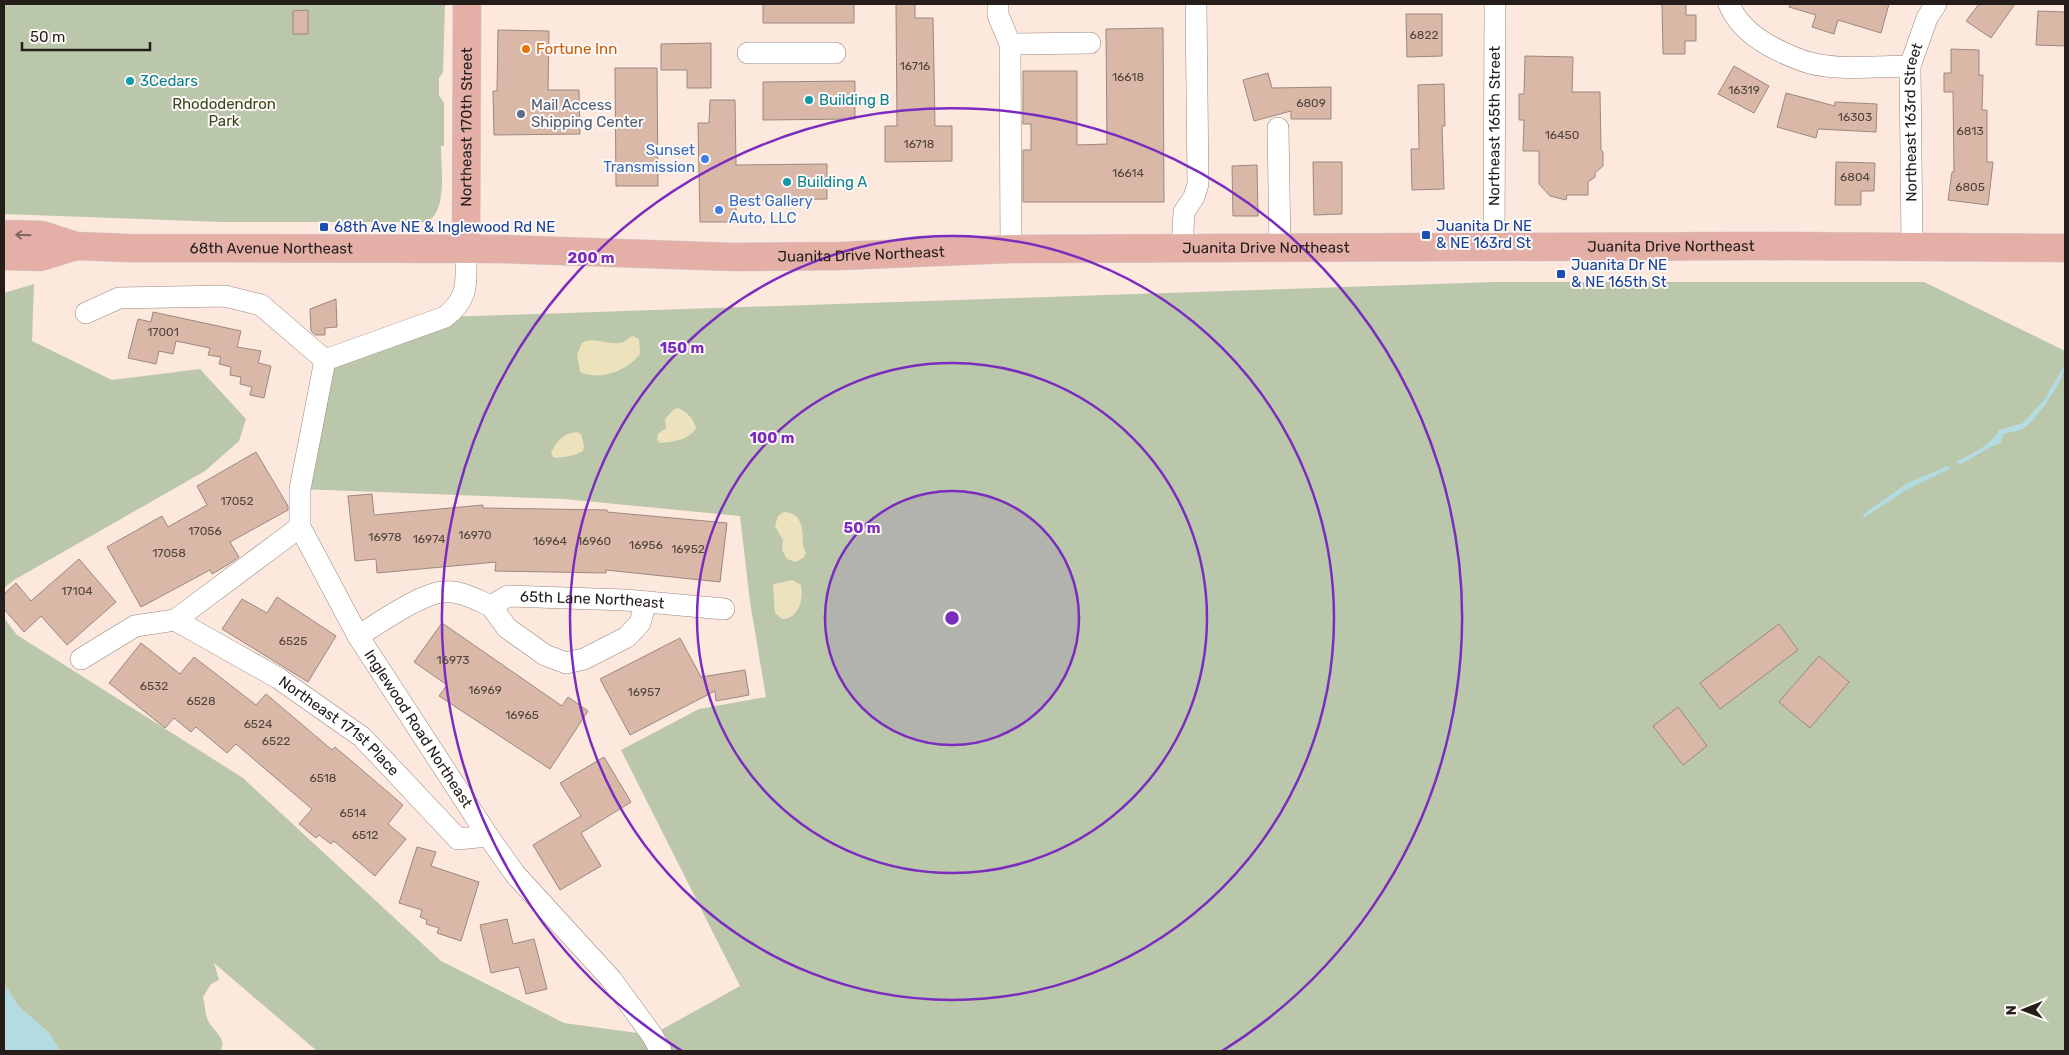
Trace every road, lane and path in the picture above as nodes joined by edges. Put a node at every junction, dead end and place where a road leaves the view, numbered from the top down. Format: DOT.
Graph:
graph roads {
  1 [pos="467,4"];
  2 [pos="998,4"];
  3 [pos="1196,4"];
  4 [pos="1495,4"];
  5 [pos="1729,4"];
  6 [pos="1936,4"];
  7 [pos="1090,43"];
  8 [pos="1010,44"];
  9 [pos="748,53"];
  10 [pos="835,54"];
  11 [pos="1910,66"];
  12 [pos="1278,128"];
  13 [pos="4,234"];
  14 [pos="76,246"];
  15 [pos="1912,246"];
  16 [pos="1494,247"];
  17 [pos="466,248"];
  18 [pos="1280,248"];
  19 [pos="2065,248"];
  20 [pos="1011,249"];
  21 [pos="1182,249"];
  22 [pos="4,256"];
  23 [pos="86,313"];
  24 [pos="325,360"];
  25 [pos="300,527"];
  26 [pos="646,602"];
  27 [pos="492,606"];
  28 [pos="724,609"];
  29 [pos="175,620"];
  30 [pos="358,636"];
  31 [pos="81,659"];
  32 [pos="488,836"];
  33 [pos="660,1051"];
  1 -- 17 [label="main road, Northeast 170th Street"];
  2 -- 8 [label="street"];
  3 -- 21 [label="street"];
  4 -- 16 [label="street, Northeast 165th Street"];
  5 -- 11 [label="street"];
  6 -- 11 [label="street, Northeast 163rd Street"];
  7 -- 8 [label="street"];
  8 -- 20 [label="street"];
  9 -- 10 [label="street"];
  11 -- 15 [label="street, Northeast 163rd Street"];
  12 -- 18 [label="street"];
  14 -- 13 [label="main road, 68th Avenue Northeast, one-way"];
  14 -- 17 [label="main road, 68th Avenue Northeast"];
  14 -- 22 [label="main road, 68th Avenue Northeast"];
  15 -- 16 [label="main road, Juanita Drive Northeast"];
  15 -- 19 [label="main road, Juanita Drive Northeast"];
  16 -- 18 [label="main road, Juanita Drive Northeast"];
  17 -- 20 [label="main road, Juanita Drive Northeast"];
  17 -- 24 [label="street"];
  18 -- 21 [label="main road, Juanita Drive Northeast"];
  20 -- 21 [label="main road, Juanita Drive Northeast"];
  23 -- 24 [label="street"];
  24 -- 25 [label="street, Inglewood Road Northeast"];
  25 -- 29 [label="street"];
  25 -- 30 [label="street, Inglewood Road Northeast"];
  26 -- 27 [label="street, 65th Lane Northeast"];
  26 -- 27 [label="street"];
  26 -- 28 [label="street, 65th Lane Northeast"];
  27 -- 30 [label="street"];
  29 -- 31 [label="street"];
  29 -- 32 [label="street, Northeast 171st Place"];
  30 -- 32 [label="street, Inglewood Road Northeast"];
  32 -- 33 [label="street, Inglewood Road Northeast"];
}
